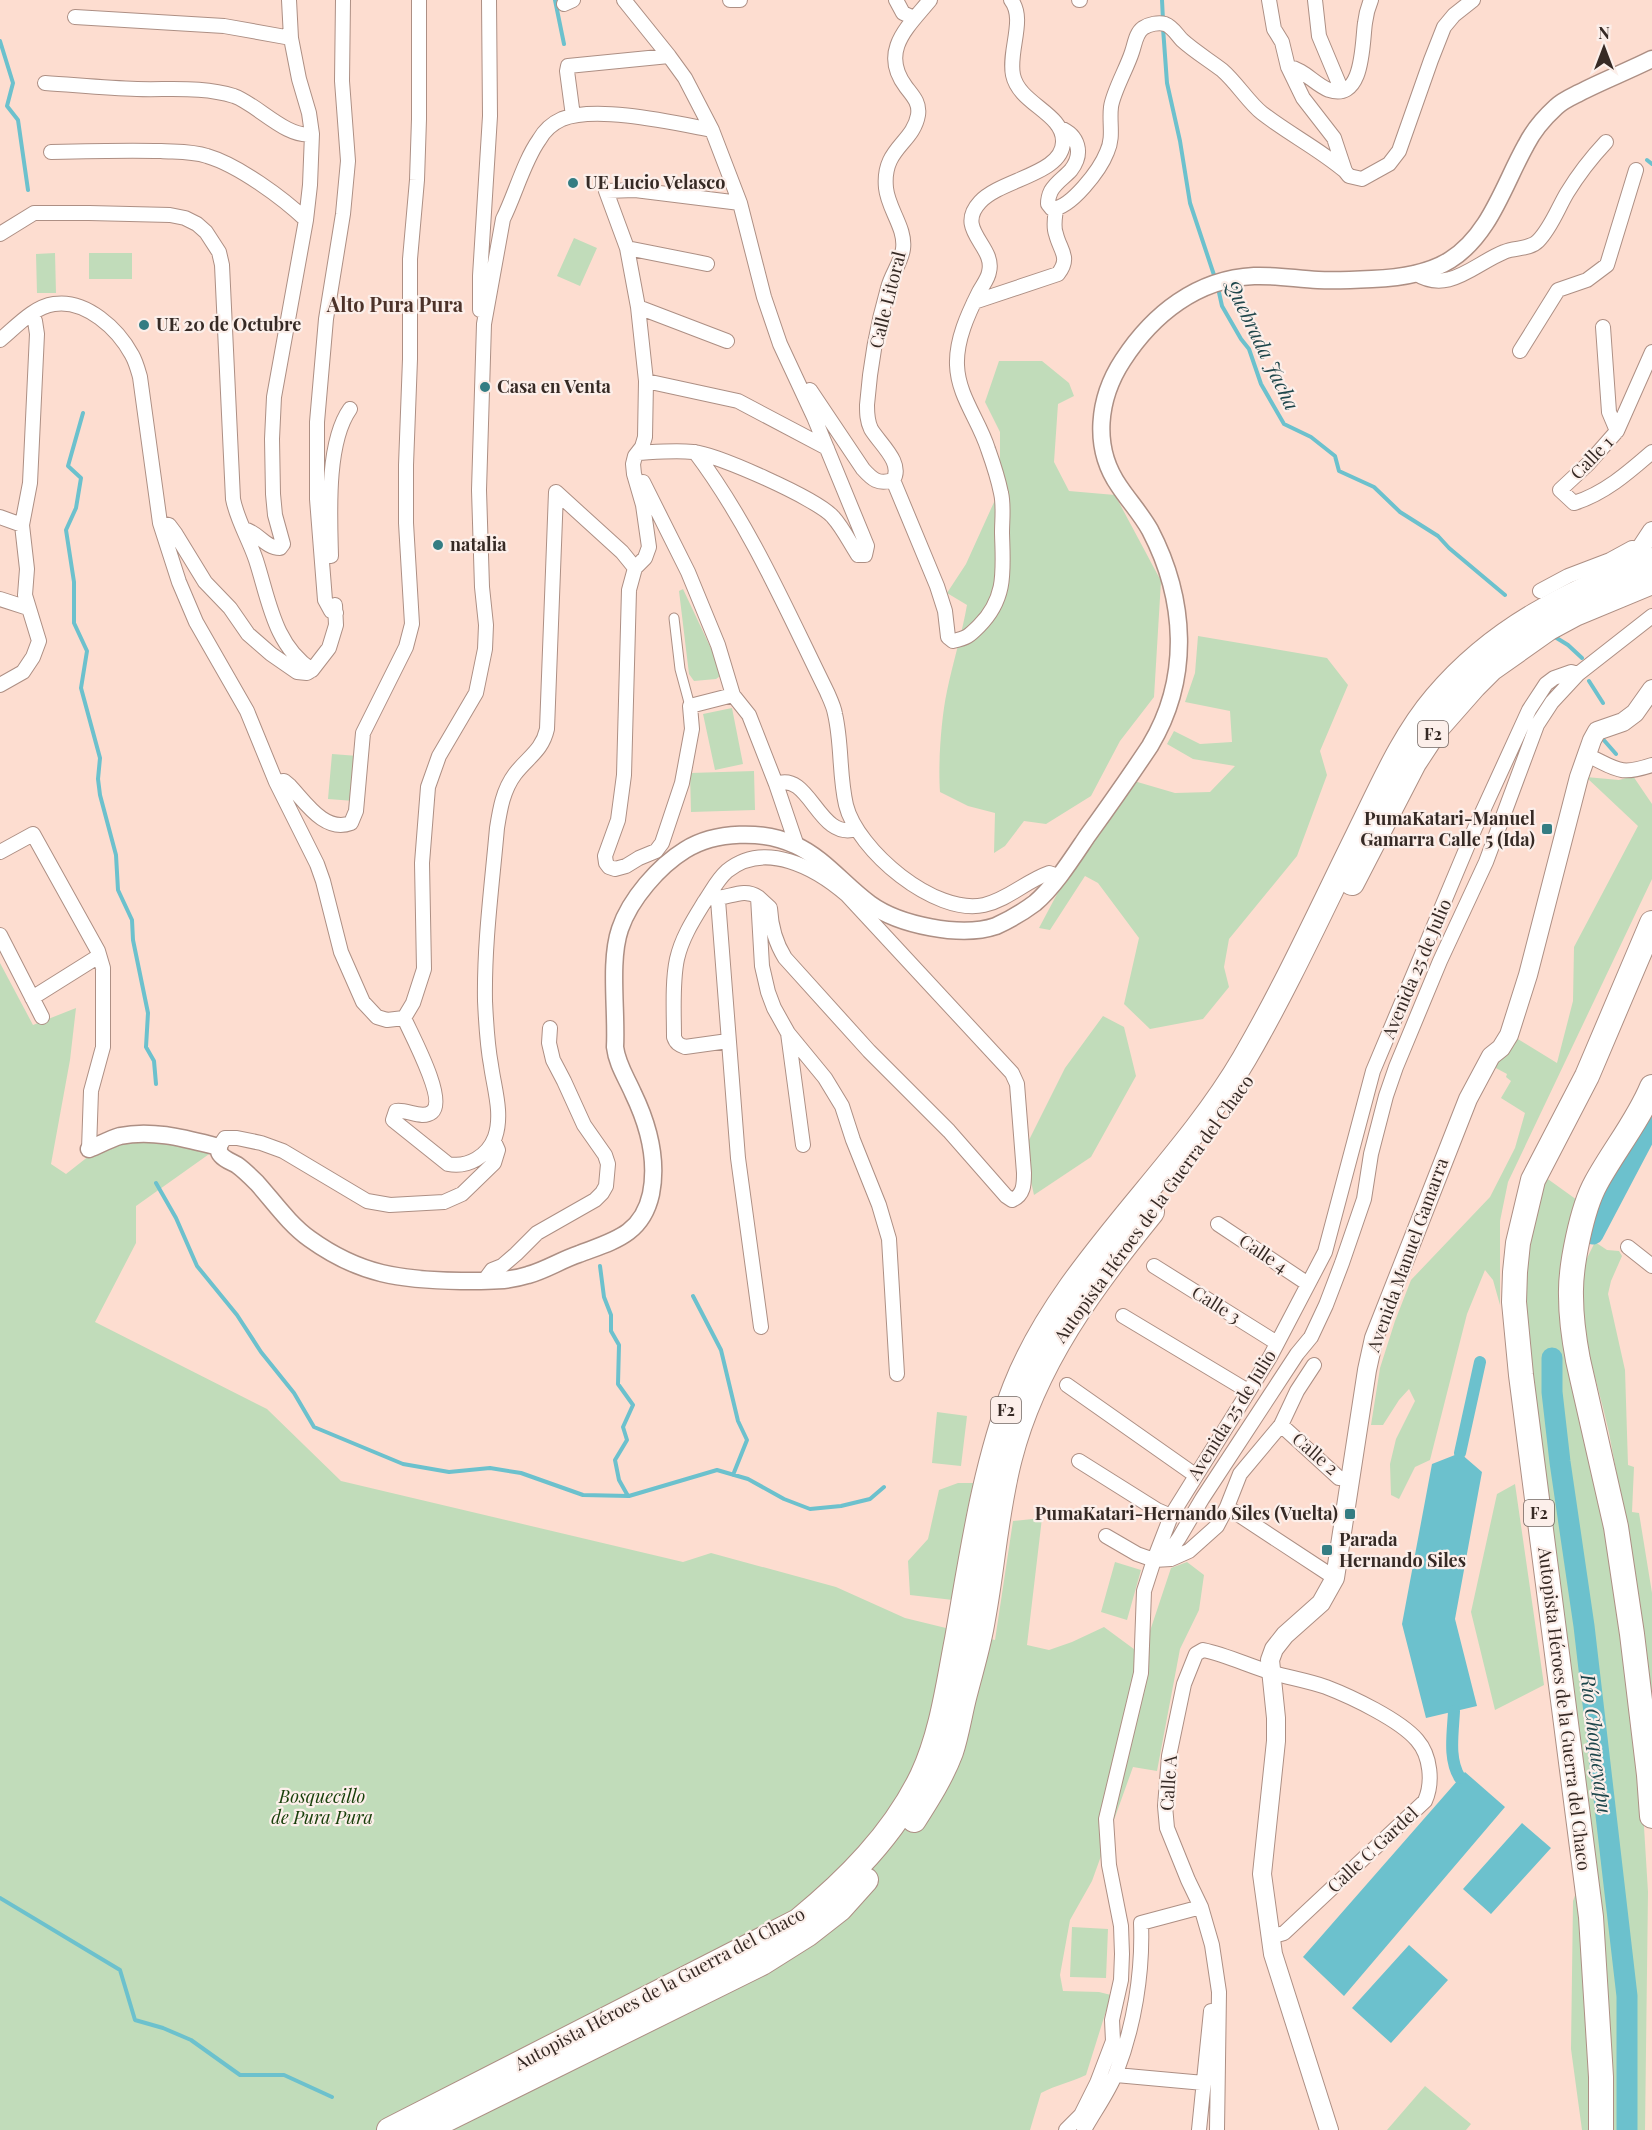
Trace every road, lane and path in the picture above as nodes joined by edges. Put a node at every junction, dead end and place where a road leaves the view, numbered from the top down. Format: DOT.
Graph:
graph roads {
  1 [pos="289,0"];
  2 [pos="343,0"];
  3 [pos="418,0"];
  4 [pos="489,0"];
  5 [pos="624,0"];
  6 [pos="730,0"];
  7 [pos="740,0"];
  8 [pos="896,0"];
  9 [pos="930,0"];
  10 [pos="1011,0"];
  11 [pos="1269,0"];
  12 [pos="1315,0"];
  13 [pos="1371,0"];
  14 [pos="1473,0"];
  15 [pos="75,16"];
  16 [pos="914,18"];
  17 [pos="291,38"];
  18 [pos="669,56"];
  19 [pos="1652,59"];
  20 [pos="1288,66"];
  21 [pos="45,83"];
  22 [pos="1342,91"];
  23 [pos="573,116"];
  24 [pos="1060,128"];
  25 [pos="712,130"];
  26 [pos="312,134"];
  27 [pos="1606,142"];
  28 [pos="51,152"];
  29 [pos="1636,170"];
  30 [pos="1345,171"];
  31 [pos="740,203"];
  32 [pos="1056,210"];
  33 [pos="306,220"];
  34 [pos="0,234"];
  35 [pos="627,248"];
  36 [pos="707,264"];
  37 [pos="1415,273"];
  38 [pos="974,302"];
  39 [pos="638,307"];
  40 [pos="31,314"];
  41 [pos="484,324"];
  42 [pos="1603,327"];
  43 [pos="0,340"];
  44 [pos="727,341"];
  45 [pos="1520,351"];
  46 [pos="1652,352"];
  47 [pos="646,381"];
  48 [pos="801,387"];
  49 [pos="350,409"];
  50 [pos="1617,431"];
  51 [pos="827,448"];
  52 [pos="695,452"];
  53 [pos="1652,452"];
  54 [pos="636,454"];
  55 [pos="893,480"];
  56 [pos="0,517"];
  57 [pos="160,523"];
  58 [pos="22,525"];
  59 [pos="244,529"];
  60 [pos="1652,531"];
  61 [pos="1646,555"];
  62 [pos="635,568"];
  63 [pos="1652,582"];
  64 [pos="1540,591"];
  65 [pos="0,599"];
  66 [pos="28,608"];
  67 [pos="336,613"];
  68 [pos="1652,616"];
  69 [pos="674,618"];
  70 [pos="312,670"];
  71 [pos="1578,674"];
  72 [pos="0,685"];
  73 [pos="1652,689"];
  74 [pos="733,696"];
  75 [pos="690,706"];
  76 [pos="1587,755"];
  77 [pos="1652,765"];
  78 [pos="276,782"];
  79 [pos="776,784"];
  80 [pos="856,829"];
  81 [pos="662,843"];
  82 [pos="797,846"];
  83 [pos="0,852"];
  84 [pos="681,853"];
  85 [pos="1058,876"];
  86 [pos="758,897"];
  87 [pos="713,899"];
  88 [pos="1652,922"];
  89 [pos="0,935"];
  90 [pos="99,956"];
  91 [pos="32,998"];
  92 [pos="42,1017"];
  93 [pos="404,1018"];
  94 [pos="550,1028"];
  95 [pos="788,1033"];
  96 [pos="728,1041"];
  97 [pos="1652,1087"];
  98 [pos="494,1140"];
  99 [pos="802,1145"];
  100 [pos="219,1147"];
  101 [pos="89,1149"];
  102 [pos="1218,1224"];
  103 [pos="1628,1247"];
  104 [pos="1154,1266"];
  105 [pos="1652,1266"];
  106 [pos="484,1281"];
  107 [pos="1308,1284"];
  108 [pos="1123,1316"];
  109 [pos="761,1327"];
  110 [pos="1277,1343"];
  111 [pos="1314,1365"];
  112 [pos="897,1374"];
  113 [pos="1066,1385"];
  114 [pos="1248,1391"];
  115 [pos="1281,1425"];
  116 [pos="1079,1461"];
  117 [pos="1195,1476"];
  118 [pos="1350,1479"];
  119 [pos="1227,1507"];
  120 [pos="1171,1516"];
  121 [pos="1106,1536"];
  122 [pos="1154,1560"];
  123 [pos="1335,1578"];
  124 [pos="1271,1672"];
  125 [pos="1652,1816"];
  126 [pos="1201,1907"];
  127 [pos="1269,1937"];
  128 [pos="1217,1986"];
  129 [pos="1116,2075"];
  130 [pos="1204,2083"];
  131 [pos="1079,2129"];
  132 [pos="389,2130"];
  133 [pos="425,2130"];
  134 [pos="1199,2130"];
  135 [pos="1217,2130"];
  136 [pos="1329,2130"];
  137 [pos="1601,2130"];
  1 -- 17 [label="street"];
  2 -- 67 [label="street"];
  3 -- 78 [label="street"];
  4 -- 41 [label="street"];
  5 -- 18 [label="street"];
  6 -- 7 [label="street"];
  8 -- 16 [label="street"];
  9 -- 16 [label="street, Calle Litoral"];
  10 -- 24 [label="street"];
  11 -- 20 [label="street"];
  12 -- 22 [label="street"];
  13 -- 22 [label="street"];
  14 -- 30 [label="street"];
  15 -- 17 [label="street"];
  16 -- 55 [label="street, Calle Litoral"];
  17 -- 26 [label="street"];
  18 -- 23 [label="street"];
  18 -- 25 [label="street"];
  19 -- 37 [label="street"];
  20 -- 22 [label="street"];
  20 -- 30 [label="street"];
  21 -- 26 [label="street"];
  23 -- 25 [label="street"];
  23 -- 41 [label="street"];
  24 -- 32 [label="street"];
  24 -- 38 [label="street"];
  25 -- 31 [label="street"];
  26 -- 33 [label="street"];
  27 -- 37 [label="street"];
  28 -- 33 [label="street"];
  29 -- 45 [label="street"];
  30 -- 32 [label="street"];
  31 -- 35 [label="street"];
  31 -- 48 [label="street"];
  32 -- 38 [label="street"];
  33 -- 59 [label="street"];
  34 -- 59 [label="street"];
  35 -- 36 [label="street"];
  35 -- 39 [label="street"];
  37 -- 85 [label="street"];
  38 -- 55 [label="street, Calle Litoral"];
  39 -- 44 [label="street"];
  39 -- 47 [label="street"];
  40 -- 43 [label="street"];
  40 -- 57 [label="street"];
  40 -- 58 [label="street"];
  41 -- 93 [label="street"];
  42 -- 50 [label="street"];
  46 -- 50 [label="street, Calle 1"];
  47 -- 51 [label="street"];
  47 -- 54 [label="street"];
  48 -- 51 [label="street"];
  48 -- 55 [label="street"];
  49 -- 67 [label="street"];
  50 -- 53 [label="street, Calle 1"];
  51 -- 52 [label="street"];
  52 -- 54 [label="street"];
  52 -- 80 [label="street"];
  54 -- 62 [label="street"];
  54 -- 74 [label="street"];
  56 -- 58 [label="street"];
  57 -- 70 [label="street"];
  57 -- 78 [label="street"];
  58 -- 66 [label="street"];
  59 -- 70 [label="street"];
  60 -- 61 [label="main road"];
  61 -- 64 [label="street"];
  61 -- 132 [label="highway, Autopista Héroes de la Guerra del Chaco / F2"];
  62 -- 81 [label="street"];
  62 -- 98 [label="street"];
  63 -- 133 [label="highway, Autopista Héroes de la Guerra del Chaco / F2"];
  65 -- 66 [label="street"];
  66 -- 72 [label="street"];
  67 -- 70 [label="street"];
  68 -- 71 [label="street, Avenida 25 de Julio"];
  69 -- 75 [label="street"];
  71 -- 107 [label="street, Avenida 25 de Julio"];
  71 -- 122 [label="street, Avenida 25 de Julio"];
  73 -- 76 [label="main road, Avenida Manuel Gamarra"];
  74 -- 75 [label="street"];
  74 -- 79 [label="street"];
  75 -- 81 [label="street"];
  76 -- 77 [label="street"];
  76 -- 118 [label="main road, Avenida Manuel Gamarra"];
  78 -- 93 [label="street"];
  79 -- 80 [label="street"];
  79 -- 82 [label="street"];
  80 -- 85 [label="street"];
  81 -- 84 [label="street"];
  82 -- 84 [label="street"];
  82 -- 85 [label="street"];
  83 -- 90 [label="street"];
  84 -- 106 [label="street"];
  86 -- 87 [label="street"];
  86 -- 87 [label="street"];
  86 -- 95 [label="street"];
  87 -- 96 [label="street"];
  87 -- 96 [label="street"];
  88 -- 137 [label="highway, Autopista Héroes de la Guerra del Chaco / F2"];
  89 -- 91 [label="street"];
  90 -- 91 [label="street"];
  90 -- 101 [label="street"];
  91 -- 92 [label="street"];
  93 -- 98 [label="street"];
  94 -- 106 [label="street"];
  95 -- 99 [label="street"];
  95 -- 112 [label="street"];
  96 -- 109 [label="street"];
  97 -- 125 [label="highway"];
  98 -- 100 [label="street"];
  100 -- 101 [label="street"];
  100 -- 106 [label="street"];
  102 -- 107 [label="street, Calle 4"];
  103 -- 105 [label="street"];
  104 -- 110 [label="street, Calle 3"];
  107 -- 110 [label="street, Avenida 25 de Julio"];
  108 -- 114 [label="street"];
  110 -- 114 [label="street, Avenida 25 de Julio"];
  111 -- 115 [label="street"];
  113 -- 117 [label="street"];
  114 -- 117 [label="street, Avenida 25 de Julio"];
  115 -- 118 [label="street, Calle 2"];
  115 -- 119 [label="street"];
  116 -- 120 [label="street"];
  117 -- 120 [label="street, Avenida 25 de Julio"];
  118 -- 123 [label="main road, Avenida Manuel Gamarra"];
  119 -- 122 [label="street"];
  119 -- 123 [label="street"];
  120 -- 122 [label="street, Avenida 25 de Julio"];
  121 -- 122 [label="street"];
  122 -- 131 [label="street"];
  123 -- 124 [label="main road, Avenida Manuel Gamarra"];
  124 -- 126 [label="street, Calle A"];
  124 -- 127 [label="main road, Avenida Manuel Gamarra"];
  124 -- 127 [label="street, Calle C Gardel"];
  126 -- 128 [label="street, Calle A"];
  126 -- 129 [label="street"];
  127 -- 136 [label="main road, Avenida Manuel Gamarra"];
  128 -- 130 [label="street"];
  128 -- 135 [label="street, Calle A"];
  129 -- 130 [label="street"];
  129 -- 131 [label="street"];
  130 -- 134 [label="street"];
}
